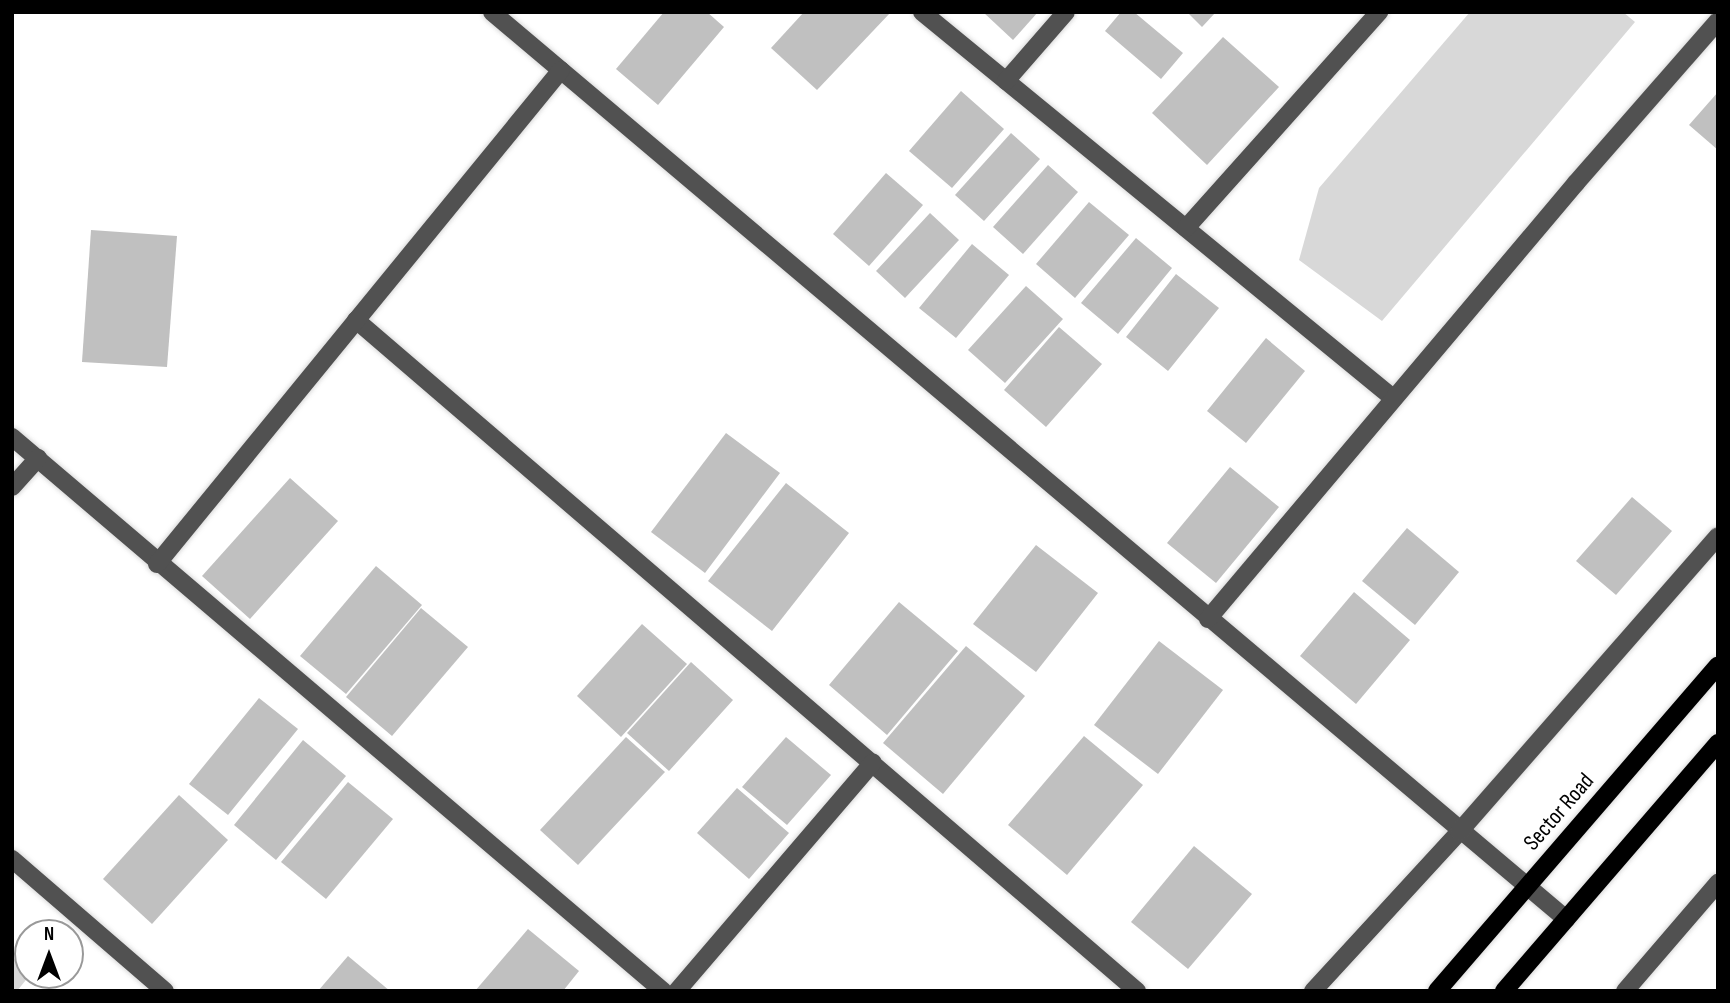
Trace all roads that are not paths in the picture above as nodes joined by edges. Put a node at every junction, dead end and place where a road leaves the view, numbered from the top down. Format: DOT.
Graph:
graph roads {
  1 [pos="492,12"];
  2 [pos="922,12"];
  3 [pos="1066,12"];
  4 [pos="1379,12"];
  5 [pos="1718,21"];
  6 [pos="561,70"];
  7 [pos="1006,81"];
  8 [pos="1186,228"];
  9 [pos="356,320"];
  10 [pos="1393,398"];
  11 [pos="12,437"];
  12 [pos="38,458"];
  13 [pos="12,487"];
  14 [pos="1718,537"];
  15 [pos="158,564"];
  16 [pos="1208,619"];
  17 [pos="1718,665"];
  18 [pos="1718,743"];
  19 [pos="873,762"];
  20 [pos="1459,832"];
  21 [pos="12,859"];
  22 [pos="1718,883"];
  23 [pos="1527,887"];
  24 [pos="1566,919"];
  25 [pos="165,991"];
  26 [pos="663,991"];
  27 [pos="677,991"];
  28 [pos="1137,991"];
  29 [pos="1313,991"];
  30 [pos="1437,991"];
  31 [pos="1504,991"];
  32 [pos="1625,991"];
  1 -- 6 [label="street"];
  2 -- 7 [label="street"];
  3 -- 7 [label="street"];
  4 -- 8 [label="street"];
  5 -- 10 [label="street"];
  6 -- 9 [label="street"];
  6 -- 16 [label="street"];
  7 -- 8 [label="street"];
  8 -- 10 [label="street"];
  9 -- 15 [label="street"];
  9 -- 19 [label="street"];
  10 -- 16 [label="street"];
  11 -- 12 [label="street"];
  12 -- 13 [label="street"];
  12 -- 15 [label="street"];
  14 -- 20 [label="street"];
  15 -- 26 [label="street"];
  16 -- 20 [label="street"];
  17 -- 23 [label="main road, Sector Road"];
  18 -- 24 [label="main road"];
  19 -- 27 [label="street"];
  19 -- 28 [label="street"];
  20 -- 23 [label="street"];
  20 -- 29 [label="street"];
  21 -- 25 [label="street"];
  22 -- 32 [label="street"];
  23 -- 24 [label="street"];
  23 -- 30 [label="main road, Sector Road"];
  24 -- 31 [label="main road"];
}
